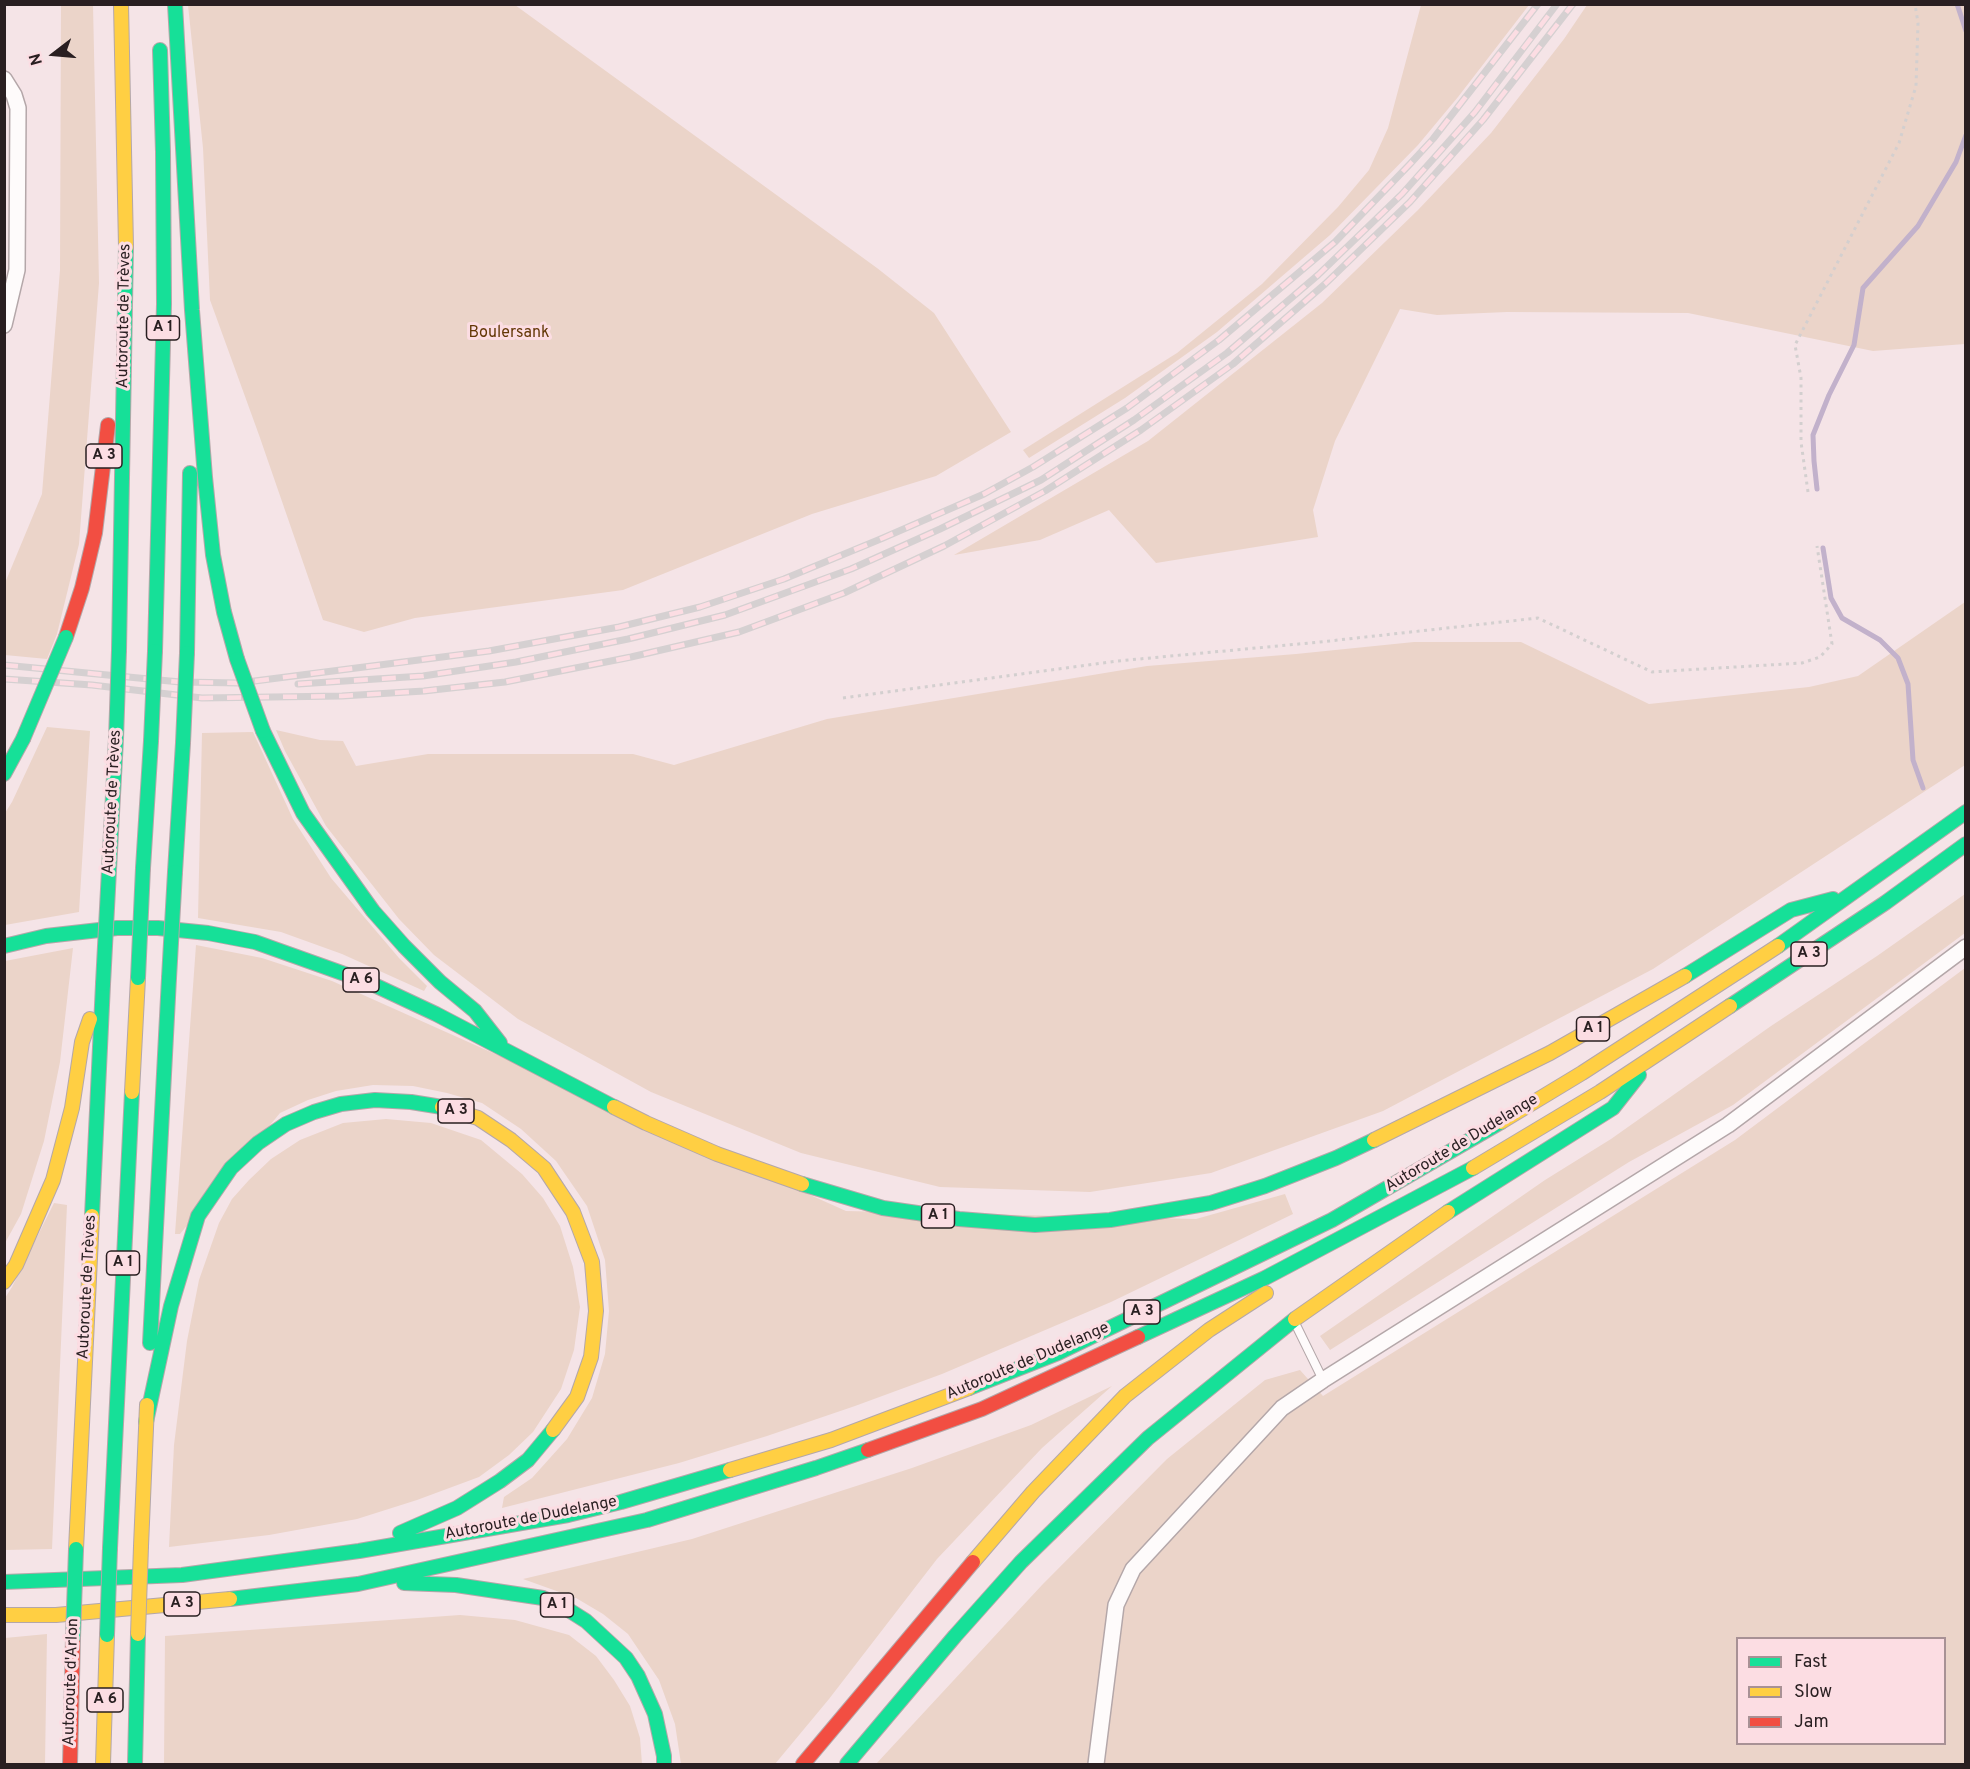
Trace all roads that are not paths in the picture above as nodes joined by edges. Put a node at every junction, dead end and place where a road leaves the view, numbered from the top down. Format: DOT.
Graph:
graph roads {
  1 [pos="121,4"];
  2 [pos="175,4"];
  3 [pos="160,39"];
  4 [pos="4,79"];
  5 [pos="126,272"];
  6 [pos="192,310"];
  7 [pos="4,325"];
  8 [pos="4,774"];
  9 [pos="1965,812"];
  10 [pos="1965,844"];
  11 [pos="1849,895"];
  12 [pos="4,946"];
  13 [pos="1965,947"];
  14 [pos="103,984"];
  15 [pos="505,1050"];
  16 [pos="1650,1060"];
  17 [pos="1456,1178"];
  18 [pos="4,1282"];
  19 [pos="1294,1320"];
  20 [pos="1323,1380"];
  21 [pos="146,1422"];
  22 [pos="359,1551"];
  23 [pos="75,1579"];
  24 [pos="4,1582"];
  25 [pos="358,1584"];
  26 [pos="108,1596"];
  27 [pos="75,1599"];
  28 [pos="4,1616"];
  29 [pos="70,1764"];
  30 [pos="103,1764"];
  31 [pos="136,1764"];
  32 [pos="664,1764"];
  33 [pos="803,1764"];
  34 [pos="846,1764"];
  35 [pos="1096,1764"];
  1 -- 5 [label="highway, Autoroute de Trèves / A 1"];
  2 -- 6 [label="highway, A 1"];
  3 -- 26 [label="highway, Autoroute de Trèves / A 1, bridge"];
  4 -- 7 [label="street"];
  5 -- 8 [label="highway, A 3, bridge"];
  5 -- 14 [label="highway, Autoroute de Trèves / A 1, bridge"];
  6 -- 15 [label="highway, A 1, bridge"];
  6 -- 21 [label="highway, A 1, bridge"];
  9 -- 11 [label="highway, Autoroute de Dudelange / A 3"];
  10 -- 16 [label="highway, Autoroute de Dudelange / A 3"];
  11 -- 15 [label="highway, A 1"];
  11 -- 22 [label="highway, Autoroute de Dudelange / A 3"];
  12 -- 15 [label="highway, A 6"];
  13 -- 20 [label="street"];
  14 -- 18 [label="highway"];
  14 -- 23 [label="highway, Autoroute de Trèves / A 1, bridge"];
  16 -- 17 [label="highway, Autoroute de Dudelange / A 3"];
  16 -- 19 [label="highway, A 3"];
  17 -- 25 [label="highway, Autoroute de Dudelange / A 3"];
  17 -- 33 [label="highway, A 3"];
  19 -- 20 [label="lane"];
  19 -- 34 [label="highway, A 3"];
  20 -- 35 [label="street"];
  21 -- 22 [label="highway, A 3"];
  21 -- 31 [label="highway, A 1, bridge"];
  22 -- 23 [label="highway, Autoroute de Dudelange / A 3"];
  23 -- 24 [label="highway, Autoroute de Dudelange / A 3"];
  23 -- 27 [label="highway, Autoroute de Trèves / A 1, bridge"];
  25 -- 28 [label="highway, Autoroute de Dudelange / A 3"];
  25 -- 32 [label="highway, A 1"];
  26 -- 30 [label="highway, Autoroute d'Arlon / A 6, bridge"];
  27 -- 29 [label="highway, Autoroute d'Arlon / A 6, bridge"];
}
